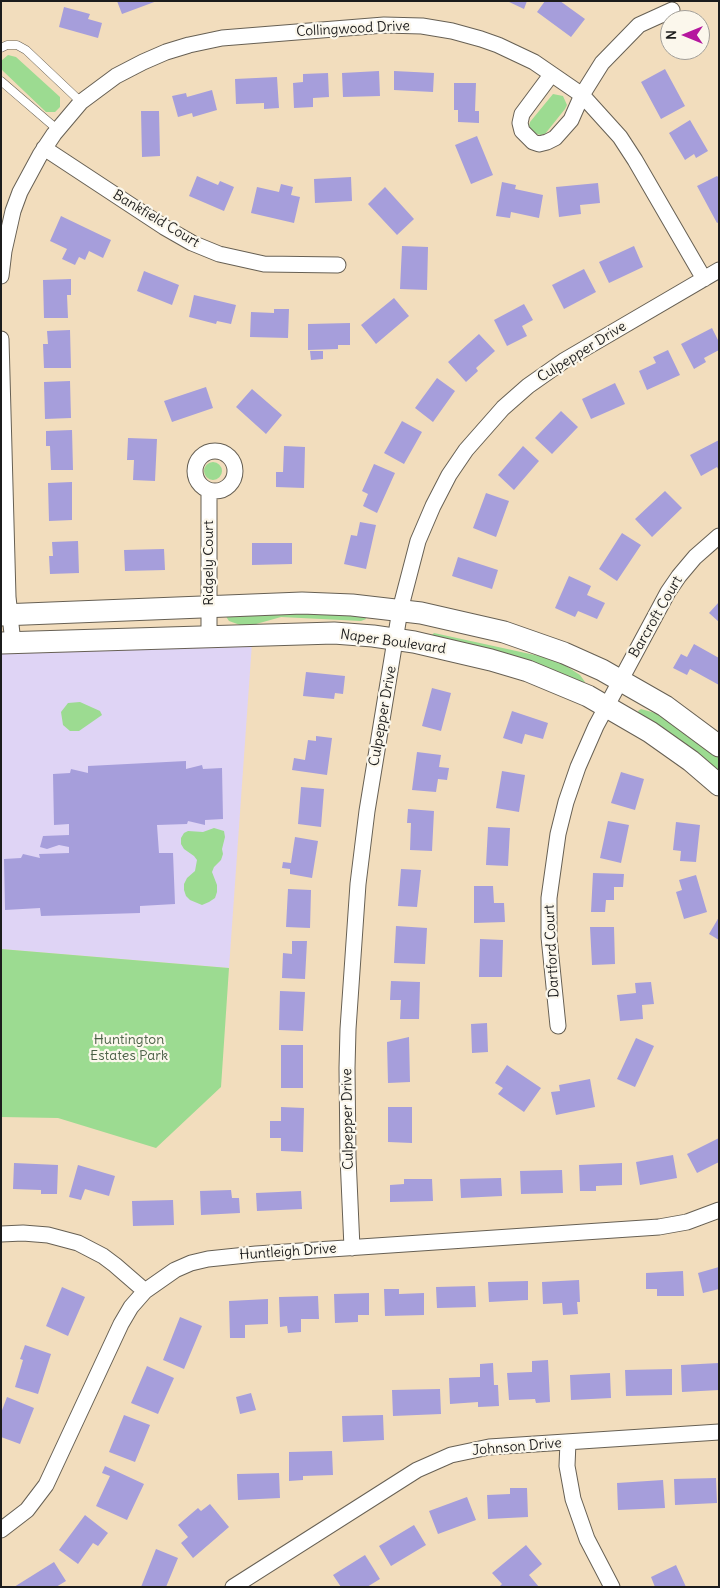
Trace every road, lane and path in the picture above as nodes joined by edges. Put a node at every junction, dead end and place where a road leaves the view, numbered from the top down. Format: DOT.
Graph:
graph roads {
  1 [pos="660,15"];
  2 [pos="1,48"];
  3 [pos="551,75"];
  4 [pos="1,81"];
  5 [pos="582,95"];
  6 [pos="81,102"];
  7 [pos="58,130"];
  8 [pos="44,148"];
  9 [pos="338,265"];
  10 [pos="719,270"];
  11 [pos="1,276"];
  12 [pos="704,279"];
  13 [pos="1,339"];
  14 [pos="209,490"];
  15 [pos="719,536"];
  16 [pos="209,606"];
  17 [pos="400,610"];
  18 [pos="5,614"];
  19 [pos="209,636"];
  20 [pos="396,639"];
  21 [pos="7,643"];
  22 [pos="620,680"];
  23 [pos="607,706"];
  24 [pos="719,746"];
  25 [pos="719,785"];
  26 [pos="558,1026"];
  27 [pos="719,1210"];
  28 [pos="1,1234"];
  29 [pos="352,1248"];
  30 [pos="145,1291"];
  31 [pos="719,1432"];
  32 [pos="568,1442"];
  33 [pos="1,1530"];
  34 [pos="233,1587"];
  35 [pos="612,1587"];
  1 -- 5 [label="street"];
  2 -- 6 [label="lane"];
  3 -- 5 [label="street, Collingwood Drive"];
  3 -- 5 [label="street"];
  3 -- 6 [label="street, Collingwood Drive"];
  4 -- 7 [label="lane"];
  5 -- 12 [label="street, Collingwood Drive"];
  6 -- 7 [label="street, Collingwood Drive"];
  7 -- 8 [label="street, Collingwood Drive"];
  8 -- 9 [label="street, Bankfield Court"];
  8 -- 11 [label="street, Collingwood Drive"];
  10 -- 12 [label="street, Culpepper Drive"];
  12 -- 17 [label="street, Culpepper Drive"];
  13 -- 18 [label="street"];
  14 -- 16 [label="street, Ridgely Court"];
  15 -- 22 [label="street, Barcroft Court"];
  16 -- 17 [label="main road"];
  16 -- 18 [label="main road"];
  16 -- 19 [label="street, Ridgely Court"];
  17 -- 20 [label="street, Culpepper Drive"];
  17 -- 22 [label="main road"];
  18 -- 21 [label="street"];
  19 -- 20 [label="main road, Naper Boulevard"];
  19 -- 21 [label="main road, Naper Boulevard"];
  20 -- 23 [label="main road, Naper Boulevard"];
  20 -- 29 [label="street, Culpepper Drive"];
  22 -- 23 [label="street, Barcroft Court"];
  22 -- 24 [label="main road"];
  23 -- 25 [label="main road, Naper Boulevard"];
  23 -- 26 [label="street, Dartford Court"];
  27 -- 29 [label="street, Huntleigh Drive"];
  28 -- 30 [label="street"];
  29 -- 30 [label="street, Huntleigh Drive"];
  30 -- 33 [label="street, Huntleigh Drive"];
  31 -- 32 [label="street, Johnson Drive"];
  32 -- 34 [label="street, Johnson Drive"];
  32 -- 35 [label="street"];
}
